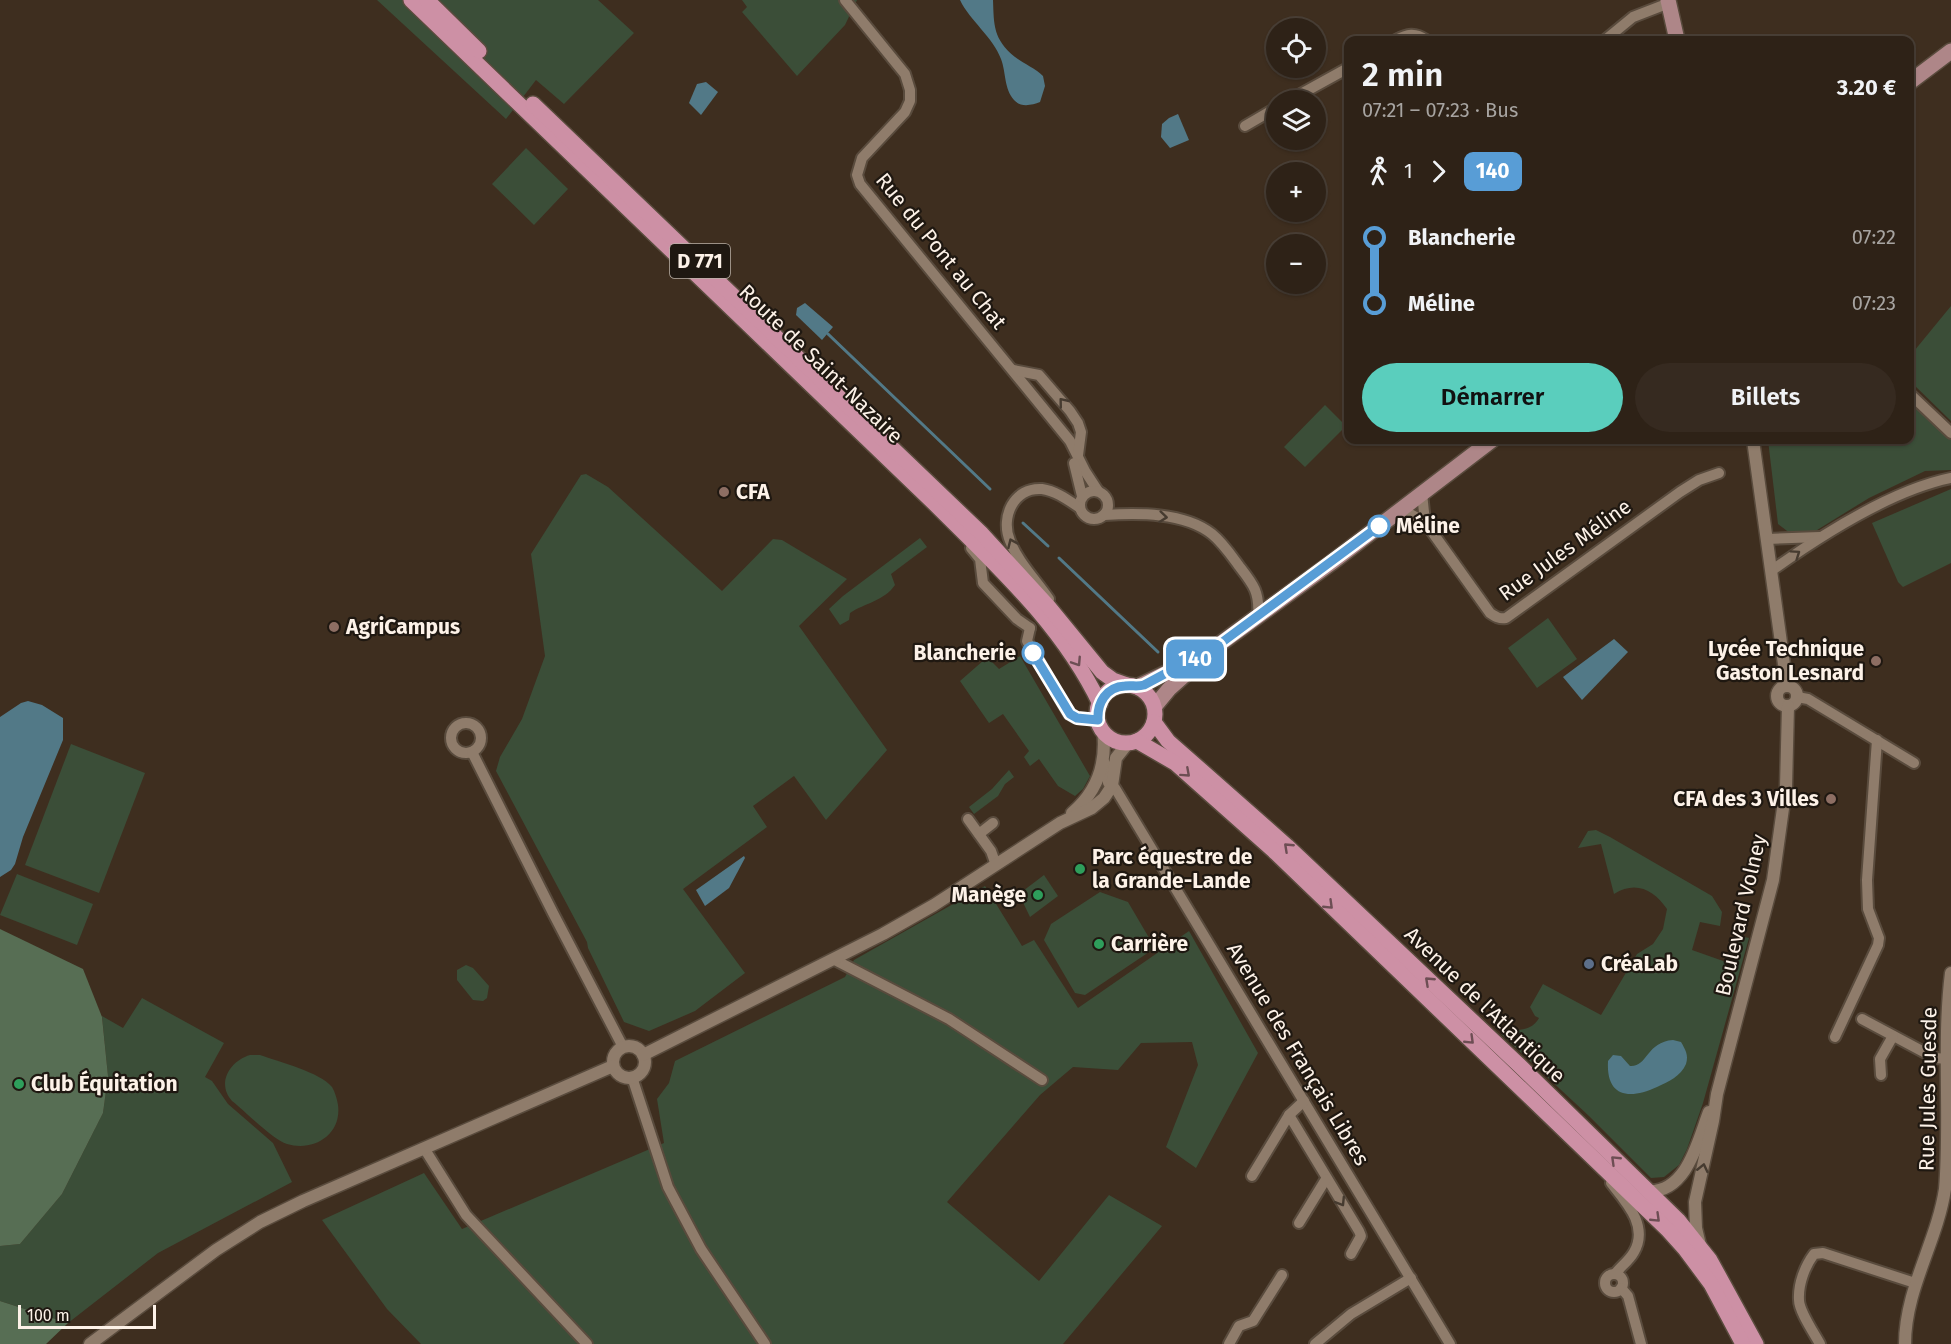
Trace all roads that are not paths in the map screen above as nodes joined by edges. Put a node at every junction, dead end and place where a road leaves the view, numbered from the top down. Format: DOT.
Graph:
graph roads {
  1 [pos="411,0"];
  2 [pos="427,0"];
  3 [pos="845,0"];
  4 [pos="1669,1"];
  5 [pos="1610,36"];
  6 [pos="1676,36"];
  7 [pos="1951,51"];
  8 [pos="1344,70"];
  9 [pos="1914,79"];
  10 [pos="1308,90"];
  11 [pos="1266,114"];
  12 [pos="1245,126"];
  13 [pos="1013,370"];
  14 [pos="1914,398"];
  15 [pos="1951,433"];
  16 [pos="1064,434"];
  17 [pos="1487,444"];
  18 [pos="1754,444"];
  19 [pos="1078,455"];
  20 [pos="1719,473"];
  21 [pos="1951,478"];
  22 [pos="1098,491"];
  23 [pos="1422,493"];
  24 [pos="1082,496"];
  25 [pos="938,506"];
  26 [pos="1080,508"];
  27 [pos="1401,509"];
  28 [pos="1104,515"];
  29 [pos="1425,522"];
  30 [pos="1820,537"];
  31 [pos="1767,540"];
  32 [pos="1771,571"];
  33 [pos="1258,616"];
  34 [pos="1049,624"];
  35 [pos="1030,628"];
  36 [pos="1080,644"];
  37 [pos="1217,646"];
  38 [pos="1132,686"];
  39 [pos="1787,686"];
  40 [pos="1792,701"];
  41 [pos="1100,704"];
  42 [pos="1155,706"];
  43 [pos="1154,722"];
  44 [pos="1101,725"];
  45 [pos="1877,740"];
  46 [pos="1133,742"];
  47 [pos="472,752"];
  48 [pos="1103,760"];
  49 [pos="1914,763"];
  50 [pos="1112,786"];
  51 [pos="968,819"];
  52 [pos="993,823"];
  53 [pos="1060,824"];
  54 [pos="979,834"];
  55 [pos="996,865"];
  56 [pos="833,959"];
  57 [pos="1951,973"];
  58 [pos="1862,1019"];
  59 [pos="1893,1036"];
  60 [pos="1835,1037"];
  61 [pos="623,1047"];
  62 [pos="643,1056"];
  63 [pos="1948,1059"];
  64 [pos="613,1066"];
  65 [pos="1881,1075"];
  66 [pos="632,1077"];
  67 [pos="1042,1080"];
  68 [pos="1717,1094"];
  69 [pos="1304,1101"];
  70 [pos="1289,1115"];
  71 [pos="1951,1131"];
  72 [pos="1584,1147"];
  73 [pos="424,1148"];
  74 [pos="1252,1176"];
  75 [pos="1326,1179"];
  76 [pos="1647,1191"];
  77 [pos="1377,1222"];
  78 [pos="1299,1223"];
  79 [pos="1359,1231"];
  80 [pos="1700,1246"];
  81 [pos="1352,1254"];
  82 [pos="1281,1275"];
  83 [pos="1411,1278"];
  84 [pos="1915,1284"];
  85 [pos="1322,1342"];
  86 [pos="90,1344"];
  87 [pos="587,1344"];
  88 [pos="765,1344"];
  89 [pos="1229,1344"];
  90 [pos="1450,1344"];
  91 [pos="1641,1344"];
  92 [pos="1743,1344"];
  93 [pos="1756,1344"];
  94 [pos="1820,1344"];
  95 [pos="1905,1344"];
  1 -- 25 [label="main road, Route de Saint-Nazaire"];
  2 -- 36 [label="main road, Route de Saint-Nazaire / D 771"];
  3 -- 13 [label="street, Rue du Pont au Chat"];
  4 -- 5 [label="street"];
  4 -- 6 [label="main road"];
  7 -- 9 [label="main road"];
  8 -- 10 [label="street"];
  11 -- 12 [label="street"];
  13 -- 16 [label="street, Rue du Pont au Chat"];
  19 -- 13 [label="street, one-way"];
  14 -- 15 [label="street"];
  16 -- 19 [label="street"];
  16 -- 24 [label="street"];
  17 -- 23 [label="main road"];
  18 -- 31 [label="street, Boulevard Volney"];
  19 -- 22 [label="street"];
  20 -- 29 [label="street, Rue Jules Méline"];
  21 -- 30 [label="street"];
  22 -- 24 [label="street"];
  22 -- 28 [label="street"];
  23 -- 27 [label="main road"];
  23 -- 29 [label="street"];
  24 -- 26 [label="street"];
  25 -- 34 [label="main road, Route de Saint-Nazaire"];
  25 -- 35 [label="street"];
  26 -- 28 [label="street"];
  36 -- 26 [label="street, one-way"];
  27 -- 29 [label="street, Rue Jules Méline"];
  27 -- 33 [label="main road"];
  28 -- 33 [label="street, one-way"];
  30 -- 31 [label="street"];
  32 -- 30 [label="street, one-way"];
  31 -- 32 [label="street, Boulevard Volney"];
  32 -- 39 [label="street, Boulevard Volney"];
  33 -- 37 [label="main road"];
  34 -- 35 [label="street"];
  34 -- 41 [label="main road, Route de Saint-Nazaire, one-way"];
  35 -- 44 [label="street"];
  36 -- 38 [label="main road, Route de Saint-Nazaire"];
  37 -- 38 [label="main road"];
  37 -- 42 [label="main road"];
  38 -- 41 [label="main road"];
  38 -- 42 [label="main road"];
  39 -- 40 [label="street"];
  39 -- 40 [label="street, Boulevard Volney"];
  40 -- 45 [label="street"];
  40 -- 68 [label="street, Boulevard Volney"];
  41 -- 44 [label="main road"];
  42 -- 43 [label="main road"];
  43 -- 46 [label="main road"];
  76 -- 43 [label="main road, Avenue de l'Atlantique, one-way"];
  44 -- 46 [label="main road"];
  44 -- 48 [label="street"];
  45 -- 49 [label="street"];
  45 -- 60 [label="street"];
  46 -- 50 [label="street"];
  46 -- 72 [label="main road, Avenue de l'Atlantique, one-way"];
  47 -- 61 [label="street"];
  48 -- 50 [label="street, Avenue des Français Libres"];
  48 -- 53 [label="street"];
  50 -- 53 [label="street"];
  50 -- 69 [label="street, Avenue des Français Libres"];
  51 -- 54 [label="street"];
  52 -- 54 [label="street"];
  53 -- 55 [label="street"];
  54 -- 55 [label="street"];
  55 -- 56 [label="street"];
  56 -- 62 [label="street"];
  56 -- 67 [label="street"];
  57 -- 63 [label="street, Rue Jules Guesde"];
  58 -- 59 [label="street"];
  59 -- 63 [label="street"];
  59 -- 65 [label="street"];
  61 -- 62 [label="street"];
  61 -- 64 [label="street"];
  62 -- 66 [label="street"];
  63 -- 71 [label="street, Rue Jules Guesde"];
  64 -- 66 [label="street"];
  64 -- 73 [label="street"];
  66 -- 88 [label="street"];
  68 -- 76 [label="street, Boulevard Volney"];
  80 -- 68 [label="street, Boulevard Volney, one-way"];
  69 -- 70 [label="street"];
  69 -- 77 [label="street, Avenue des Français Libres"];
  70 -- 74 [label="street"];
  70 -- 75 [label="street"];
  71 -- 84 [label="street, Rue Jules Guesde"];
  72 -- 91 [label="street"];
  72 -- 92 [label="main road, Avenue de l'Atlantique, one-way"];
  73 -- 86 [label="street"];
  73 -- 87 [label="street"];
  75 -- 78 [label="street"];
  75 -- 79 [label="street, one-way"];
  76 -- 80 [label="main road, Avenue de l'Atlantique"];
  77 -- 79 [label="street"];
  77 -- 83 [label="street, Avenue des Français Libres"];
  79 -- 81 [label="street"];
  80 -- 93 [label="main road, Avenue de l'Atlantique"];
  82 -- 89 [label="street"];
  83 -- 85 [label="street"];
  83 -- 90 [label="street, Avenue des Français Libres"];
  84 -- 94 [label="street"];
  84 -- 95 [label="street, Rue Jules Guesde"];
}
